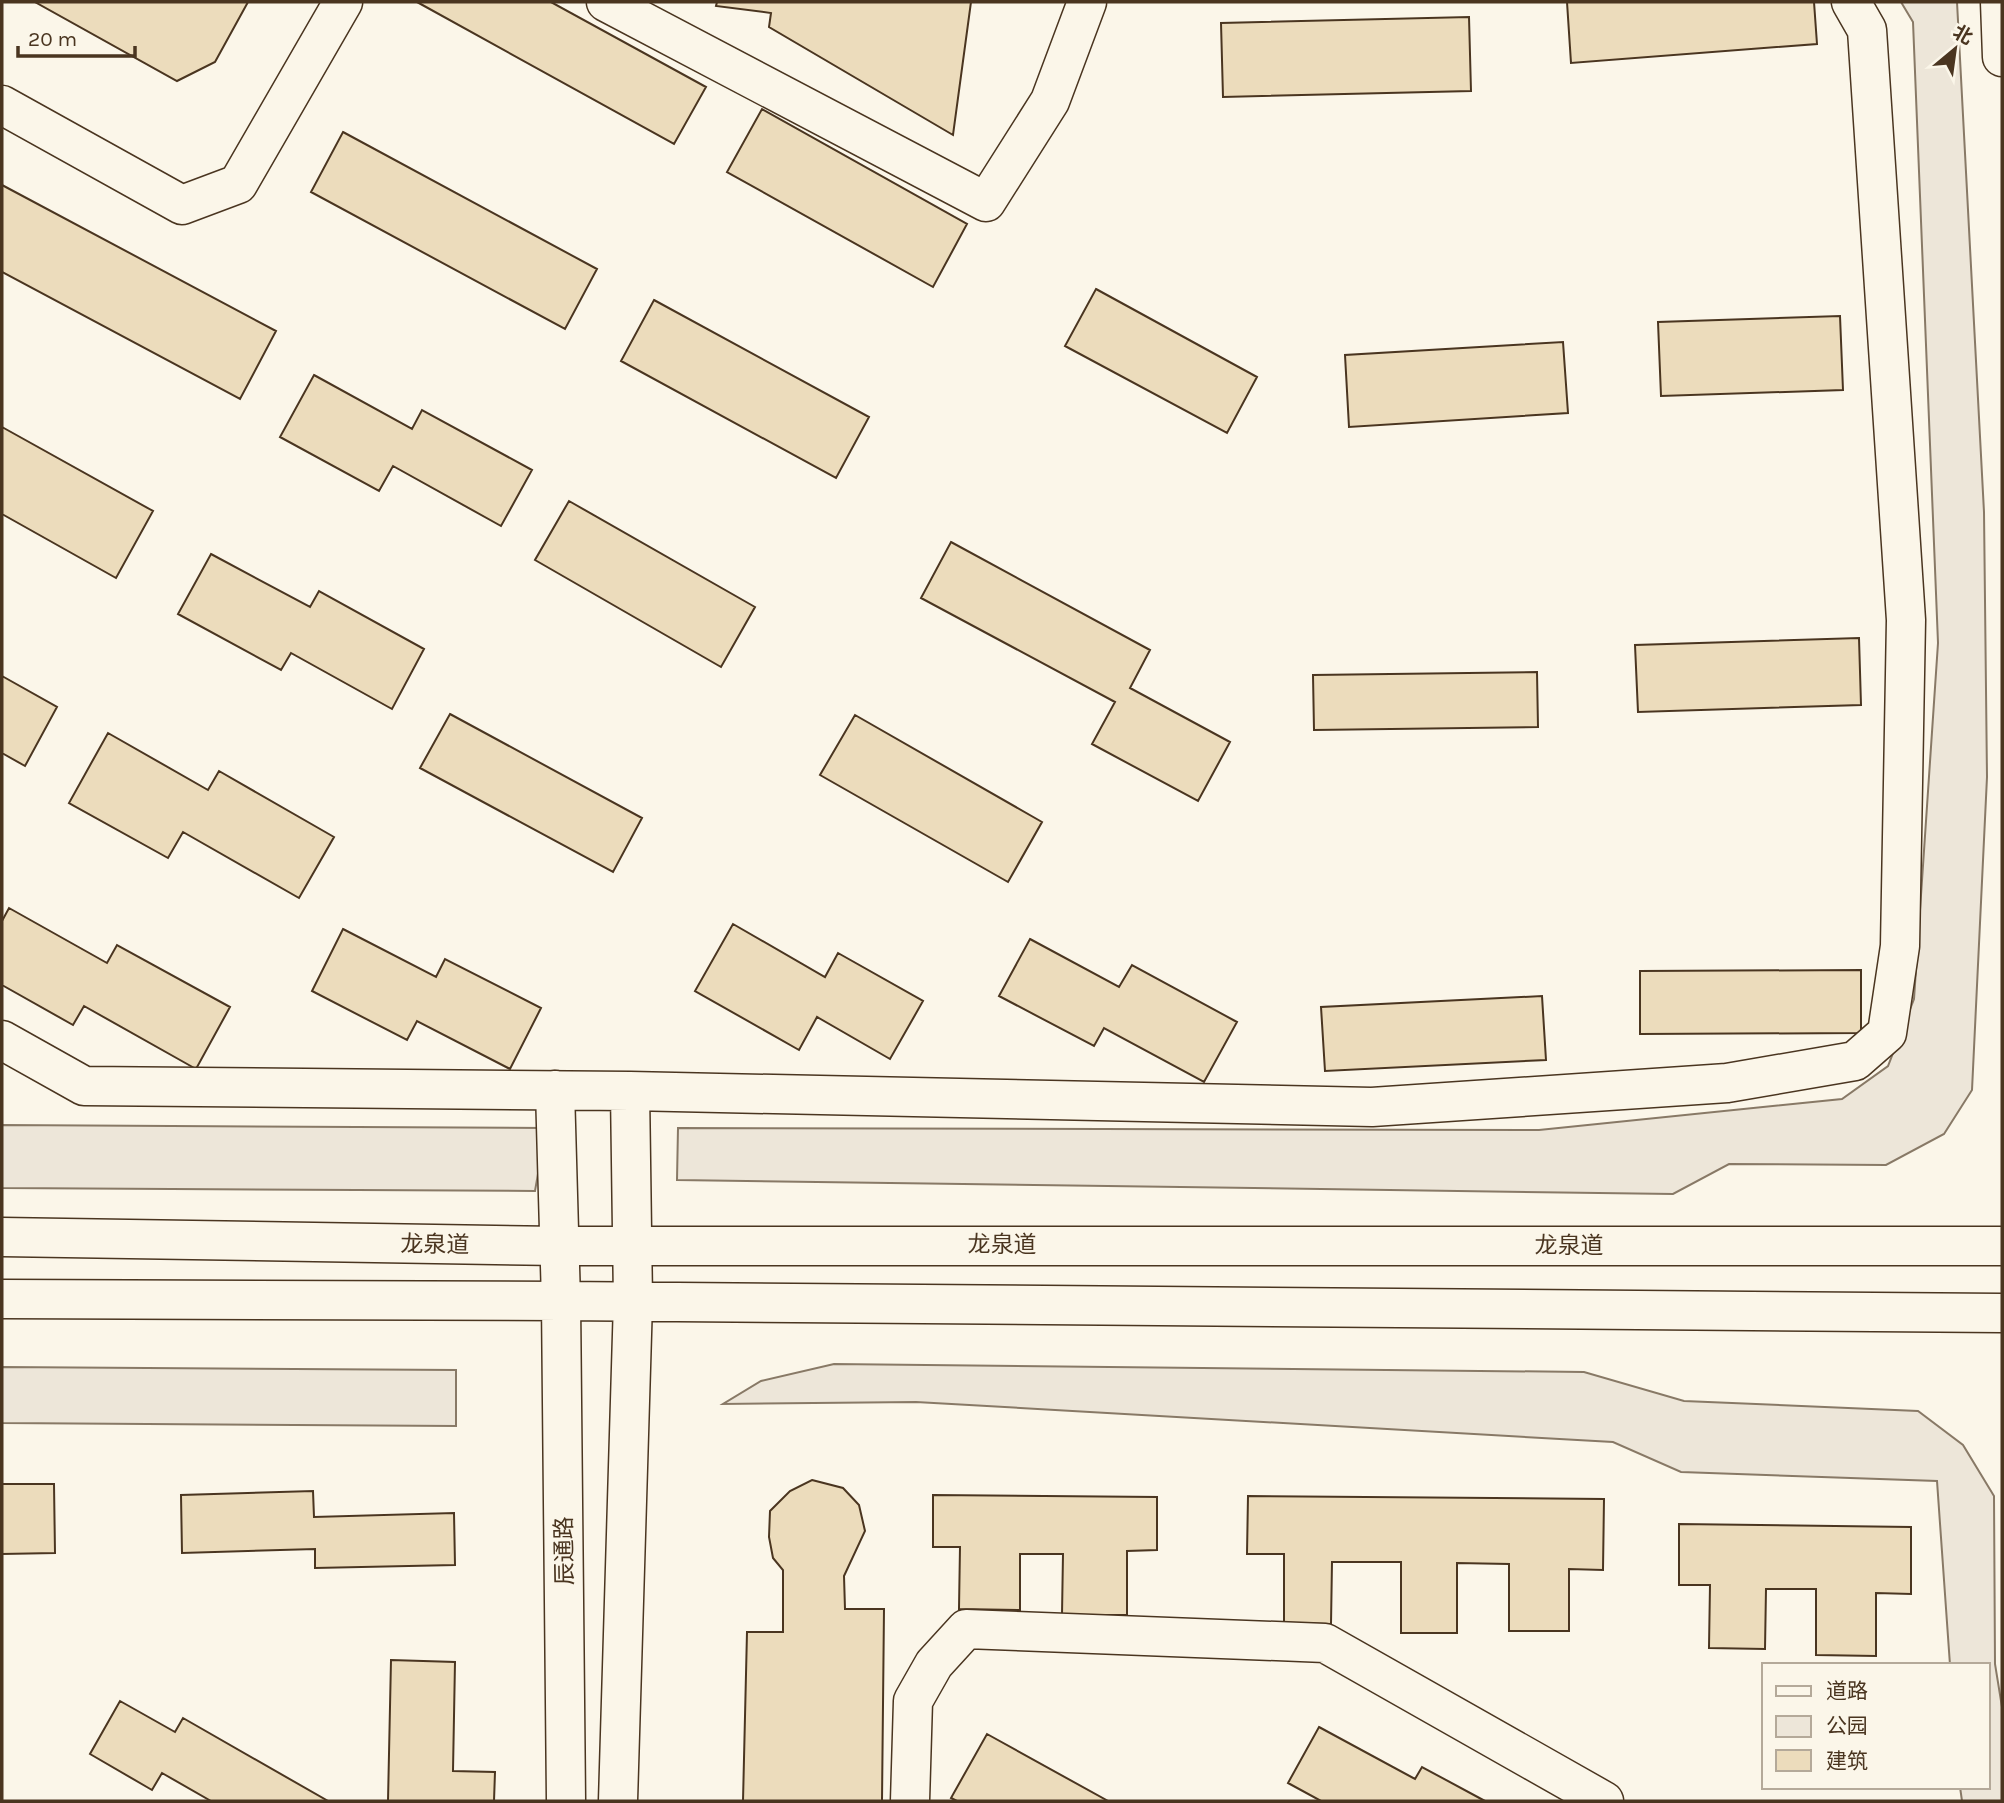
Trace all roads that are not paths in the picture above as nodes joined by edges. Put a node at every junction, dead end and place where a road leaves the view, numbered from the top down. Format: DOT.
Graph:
graph roads {
  1 [pos="343,2"];
  2 [pos="606,2"];
  3 [pos="1087,2"];
  4 [pos="1851,2"];
  5 [pos="2000,2"];
  6 [pos="2002,57"];
  7 [pos="2,105"];
  8 [pos="2,1040"];
  9 [pos="555,1090"];
  10 [pos="630,1091"];
  11 [pos="2,1237"];
  12 [pos="630,1244"];
  13 [pos="559,1246"];
  14 [pos="2002,1246"];
  15 [pos="2,1299"];
  16 [pos="561,1301"];
  17 [pos="633,1301"];
  18 [pos="2002,1313"];
  19 [pos="566,1801"];
  20 [pos="618,1801"];
  21 [pos="911,1801"];
  22 [pos="1604,1801"];
  1 -- 7 [label="street"];
  2 -- 3 [label="street"];
  4 -- 10 [label="street"];
  5 -- 6 [label="street"];
  8 -- 9 [label="street"];
  9 -- 10 [label="street"];
  9 -- 13 [label="street, 辰通路"];
  10 -- 12 [label="street"];
  11 -- 13 [label="street, 龙泉道"];
  12 -- 13 [label="street, 龙泉道"];
  12 -- 14 [label="street, 龙泉道"];
  12 -- 17 [label="street"];
  13 -- 16 [label="street, 辰通路"];
  15 -- 16 [label="street"];
  16 -- 17 [label="street"];
  16 -- 19 [label="street, 辰通路"];
  17 -- 18 [label="street"];
  17 -- 20 [label="street"];
  21 -- 22 [label="street"];
}
